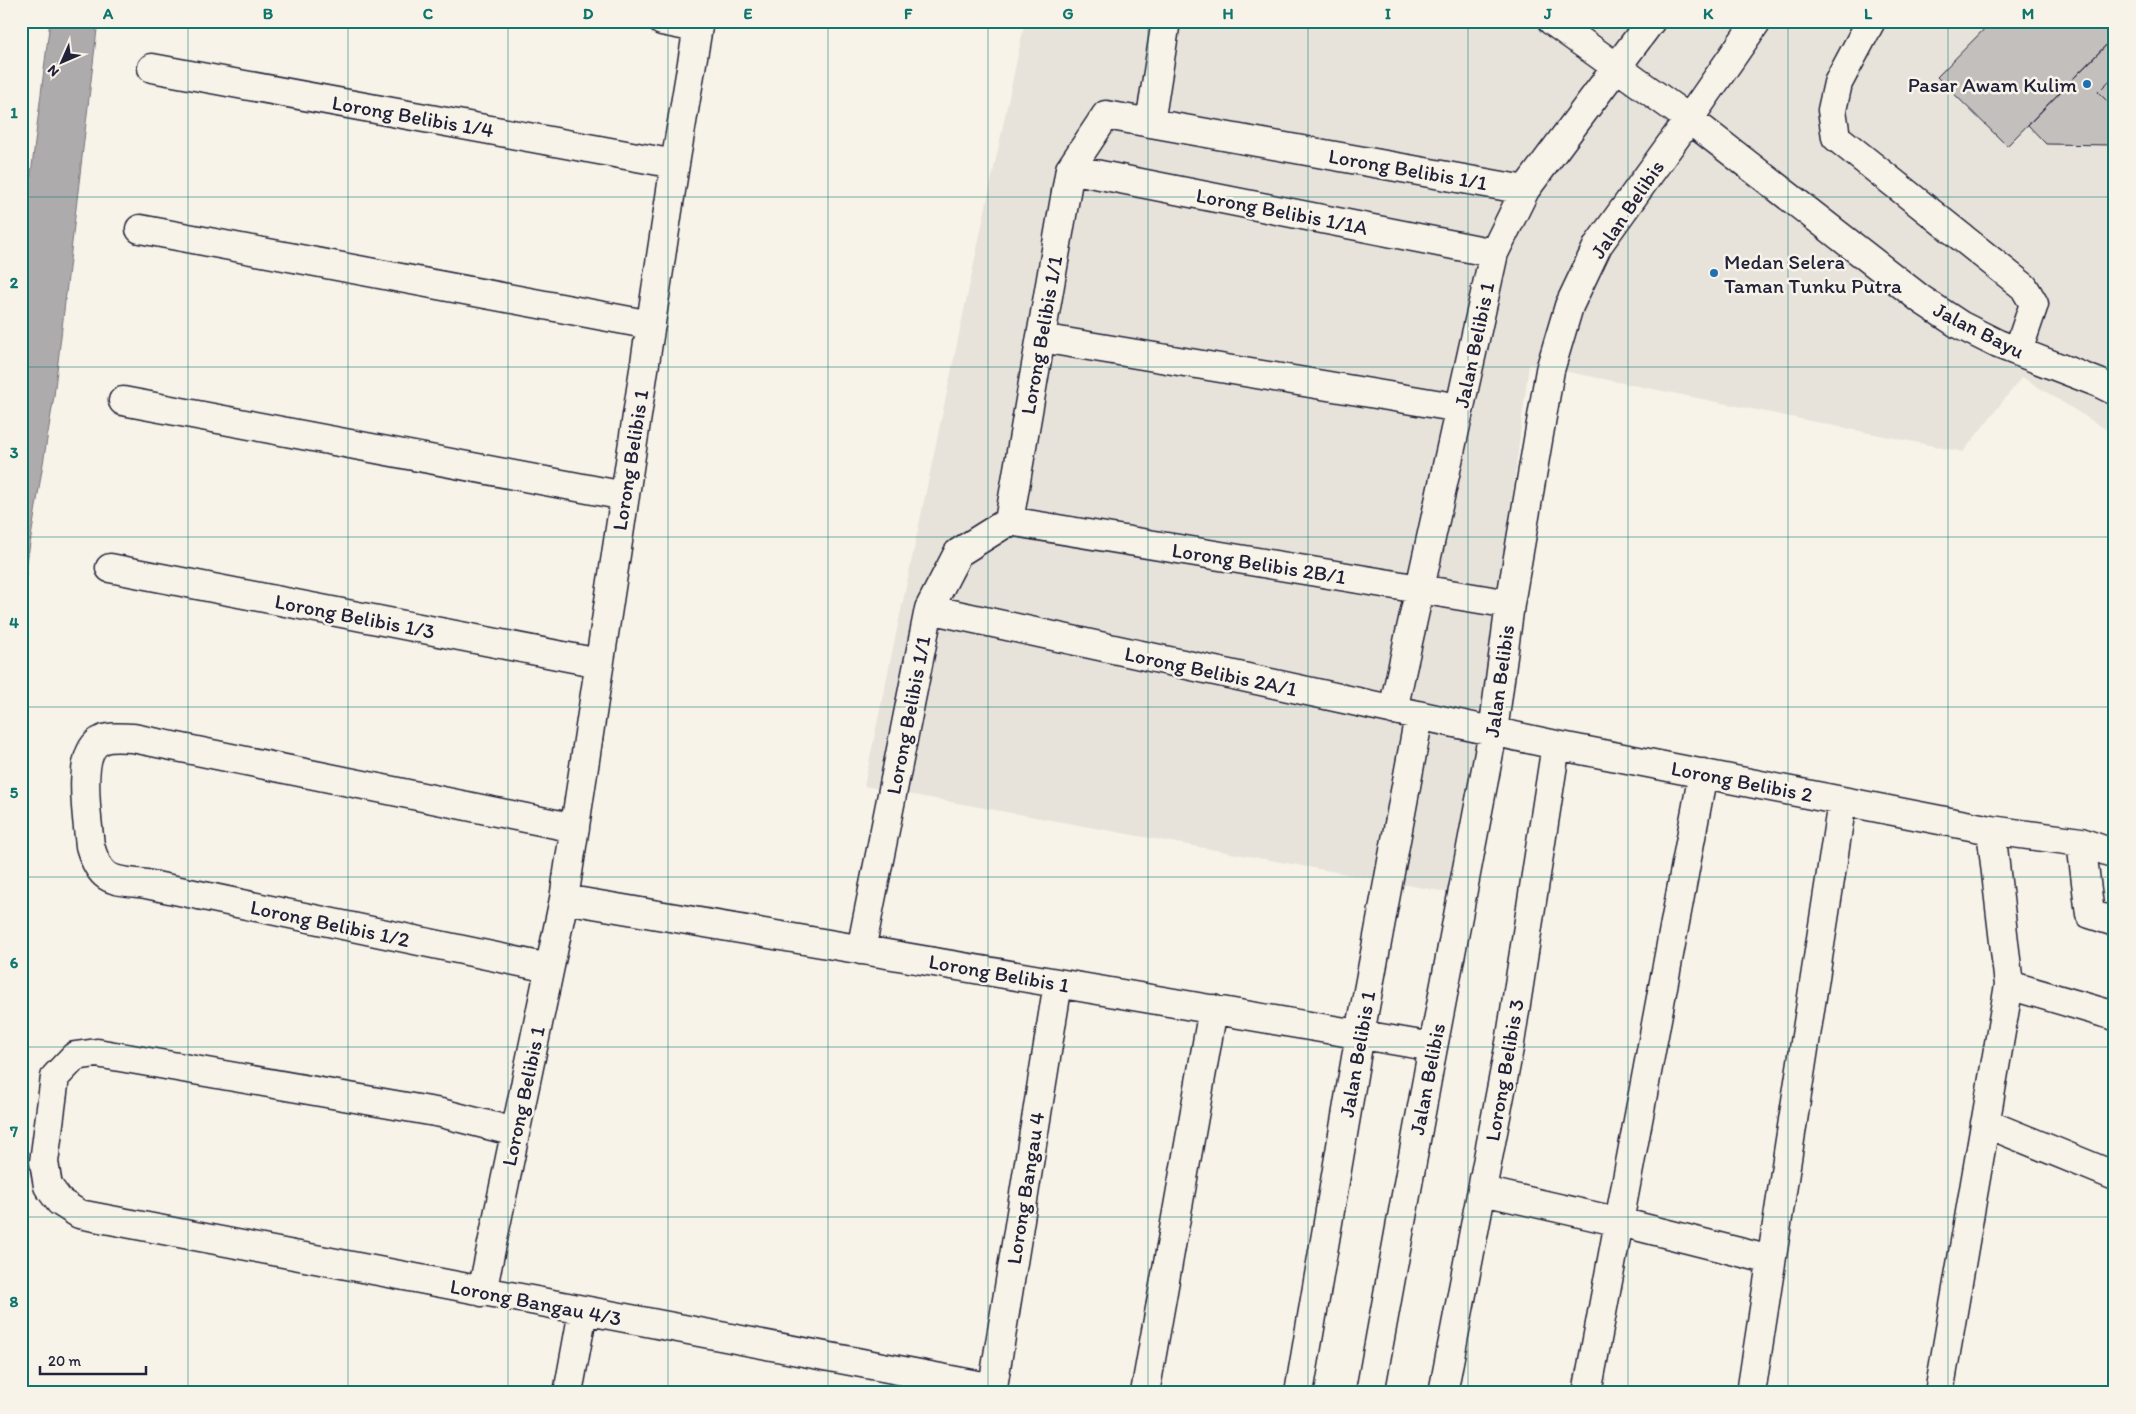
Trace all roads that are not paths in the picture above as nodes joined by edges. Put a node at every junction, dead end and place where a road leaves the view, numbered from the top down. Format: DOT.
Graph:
graph roads {
  1 [pos="662,21"];
  2 [pos="1166,21"];
  3 [pos="1552,21"];
  4 [pos="1651,21"];
  5 [pos="1757,21"];
  6 [pos="1871,21"];
  7 [pos="698,25"];
  8 [pos="1616,67"];
  9 [pos="152,68"];
  10 [pos="1689,119"];
  11 [pos="1150,123"];
  12 [pos="675,164"];
  13 [pos="1070,170"];
  14 [pos="1525,190"];
  15 [pos="140,229"];
  16 [pos="1494,253"];
  17 [pos="651,324"];
  18 [pos="1041,338"];
  19 [pos="2018,352"];
  20 [pos="2110,379"];
  21 [pos="123,401"];
  22 [pos="1460,408"];
  23 [pos="625,496"];
  24 [pos="1009,521"];
  25 [pos="110,568"];
  26 [pos="1420,590"];
  27 [pos="1510,604"];
  28 [pos="929,609"];
  29 [pos="599,663"];
  30 [pos="1406,713"];
  31 [pos="1493,732"];
  32 [pos="1556,745"];
  33 [pos="1703,773"];
  34 [pos="1842,802"];
  35 [pos="575,828"];
  36 [pos="1991,830"];
  37 [pos="2081,842"];
  38 [pos="2115,854"];
  39 [pos="564,899"];
  40 [pos="2115,922"];
  41 [pos="860,950"];
  42 [pos="549,968"];
  43 [pos="1058,983"];
  44 [pos="2008,985"];
  45 [pos="1213,1009"];
  46 [pos="2115,1016"];
  47 [pos="1360,1034"];
  48 [pos="1433,1047"];
  49 [pos="1985,1123"];
  50 [pos="516,1132"];
  51 [pos="2115,1176"];
  52 [pos="1483,1191"];
  53 [pos="1620,1222"];
  54 [pos="1770,1260"];
  55 [pos="482,1292"];
  56 [pos="583,1311"];
  57 [pos="992,1390"];
  58 [pos="568,1393"];
  59 [pos="1146,1393"];
  60 [pos="1299,1393"];
  61 [pos="1370,1393"];
  62 [pos="1443,1393"];
  63 [pos="1587,1393"];
  64 [pos="1751,1393"];
  65 [pos="1939,1393"];
  1 -- 7 [label="street"];
  2 -- 11 [label="street"];
  3 -- 8 [label="street, Jalan Bayu"];
  4 -- 8 [label="street, Jalan Belibis 1"];
  5 -- 10 [label="street, Jalan Belibis"];
  6 -- 19 [label="street"];
  7 -- 12 [label="street, Lorong Belibis 1"];
  8 -- 10 [label="street, Jalan Bayu"];
  8 -- 14 [label="street, Jalan Belibis 1"];
  9 -- 12 [label="street, Lorong Belibis 1/4"];
  10 -- 19 [label="street, Jalan Bayu"];
  10 -- 27 [label="street, Jalan Belibis"];
  11 -- 13 [label="street, Lorong Belibis 1/1"];
  11 -- 14 [label="street, Lorong Belibis 1/1"];
  12 -- 17 [label="street, Lorong Belibis 1"];
  13 -- 16 [label="street, Lorong Belibis 1/1A"];
  13 -- 18 [label="street, Lorong Belibis 1/1"];
  14 -- 16 [label="street, Jalan Belibis 1"];
  15 -- 17 [label="street"];
  16 -- 22 [label="street, Jalan Belibis 1"];
  17 -- 23 [label="street, Lorong Belibis 1"];
  18 -- 22 [label="street"];
  18 -- 24 [label="street, Lorong Belibis 1/1"];
  19 -- 20 [label="street, Jalan Bayu"];
  21 -- 23 [label="street"];
  22 -- 26 [label="street, Jalan Belibis 1"];
  23 -- 29 [label="street, Lorong Belibis 1"];
  24 -- 26 [label="street, Lorong Belibis 2B/1"];
  24 -- 28 [label="street, Lorong Belibis 1/1"];
  25 -- 29 [label="street, Lorong Belibis 1/3"];
  26 -- 27 [label="street, Lorong Belibis 2B/1"];
  26 -- 30 [label="street, Jalan Belibis 1"];
  27 -- 31 [label="street, Jalan Belibis"];
  28 -- 30 [label="street, Lorong Belibis 2A/1"];
  28 -- 41 [label="street, Lorong Belibis 1/1"];
  29 -- 35 [label="street, Lorong Belibis 1"];
  30 -- 31 [label="street, Lorong Belibis 2A/1"];
  30 -- 47 [label="street, Jalan Belibis 1"];
  31 -- 32 [label="street, Lorong Belibis 2"];
  31 -- 48 [label="street, Jalan Belibis"];
  32 -- 33 [label="street, Lorong Belibis 2"];
  32 -- 52 [label="street, Lorong Belibis 3"];
  33 -- 34 [label="street, Lorong Belibis 2"];
  33 -- 53 [label="street"];
  34 -- 36 [label="street, Lorong Belibis 2"];
  34 -- 54 [label="street"];
  35 -- 39 [label="street, Lorong Belibis 1"];
  35 -- 42 [label="street, Lorong Belibis 1/2"];
  36 -- 37 [label="street, Lorong Belibis 2"];
  36 -- 44 [label="street"];
  37 -- 38 [label="street, Lorong Belibis 2"];
  37 -- 40 [label="street"];
  39 -- 41 [label="street, Lorong Belibis 1"];
  39 -- 42 [label="street, Lorong Belibis 1"];
  41 -- 43 [label="street, Lorong Belibis 1"];
  42 -- 50 [label="street, Lorong Belibis 1"];
  43 -- 45 [label="street, Lorong Belibis 1"];
  43 -- 57 [label="street, Lorong Bangau 4"];
  44 -- 46 [label="street"];
  44 -- 49 [label="street"];
  45 -- 47 [label="street, Lorong Belibis 1"];
  45 -- 59 [label="street"];
  47 -- 48 [label="street, Lorong Belibis 1"];
  47 -- 60 [label="street, Jalan Belibis 1"];
  48 -- 61 [label="street, Jalan Belibis"];
  49 -- 51 [label="street"];
  49 -- 65 [label="street"];
  50 -- 55 [label="street, Lorong Belibis 1"];
  50 -- 55 [label="street, Lorong Bangau 4/3"];
  52 -- 53 [label="street"];
  52 -- 62 [label="street, Lorong Belibis 3"];
  53 -- 54 [label="street"];
  53 -- 63 [label="street"];
  54 -- 64 [label="street"];
  55 -- 56 [label="street, Lorong Bangau 4/3"];
  56 -- 57 [label="street, Lorong Bangau 4/3"];
  56 -- 58 [label="street"];
}
